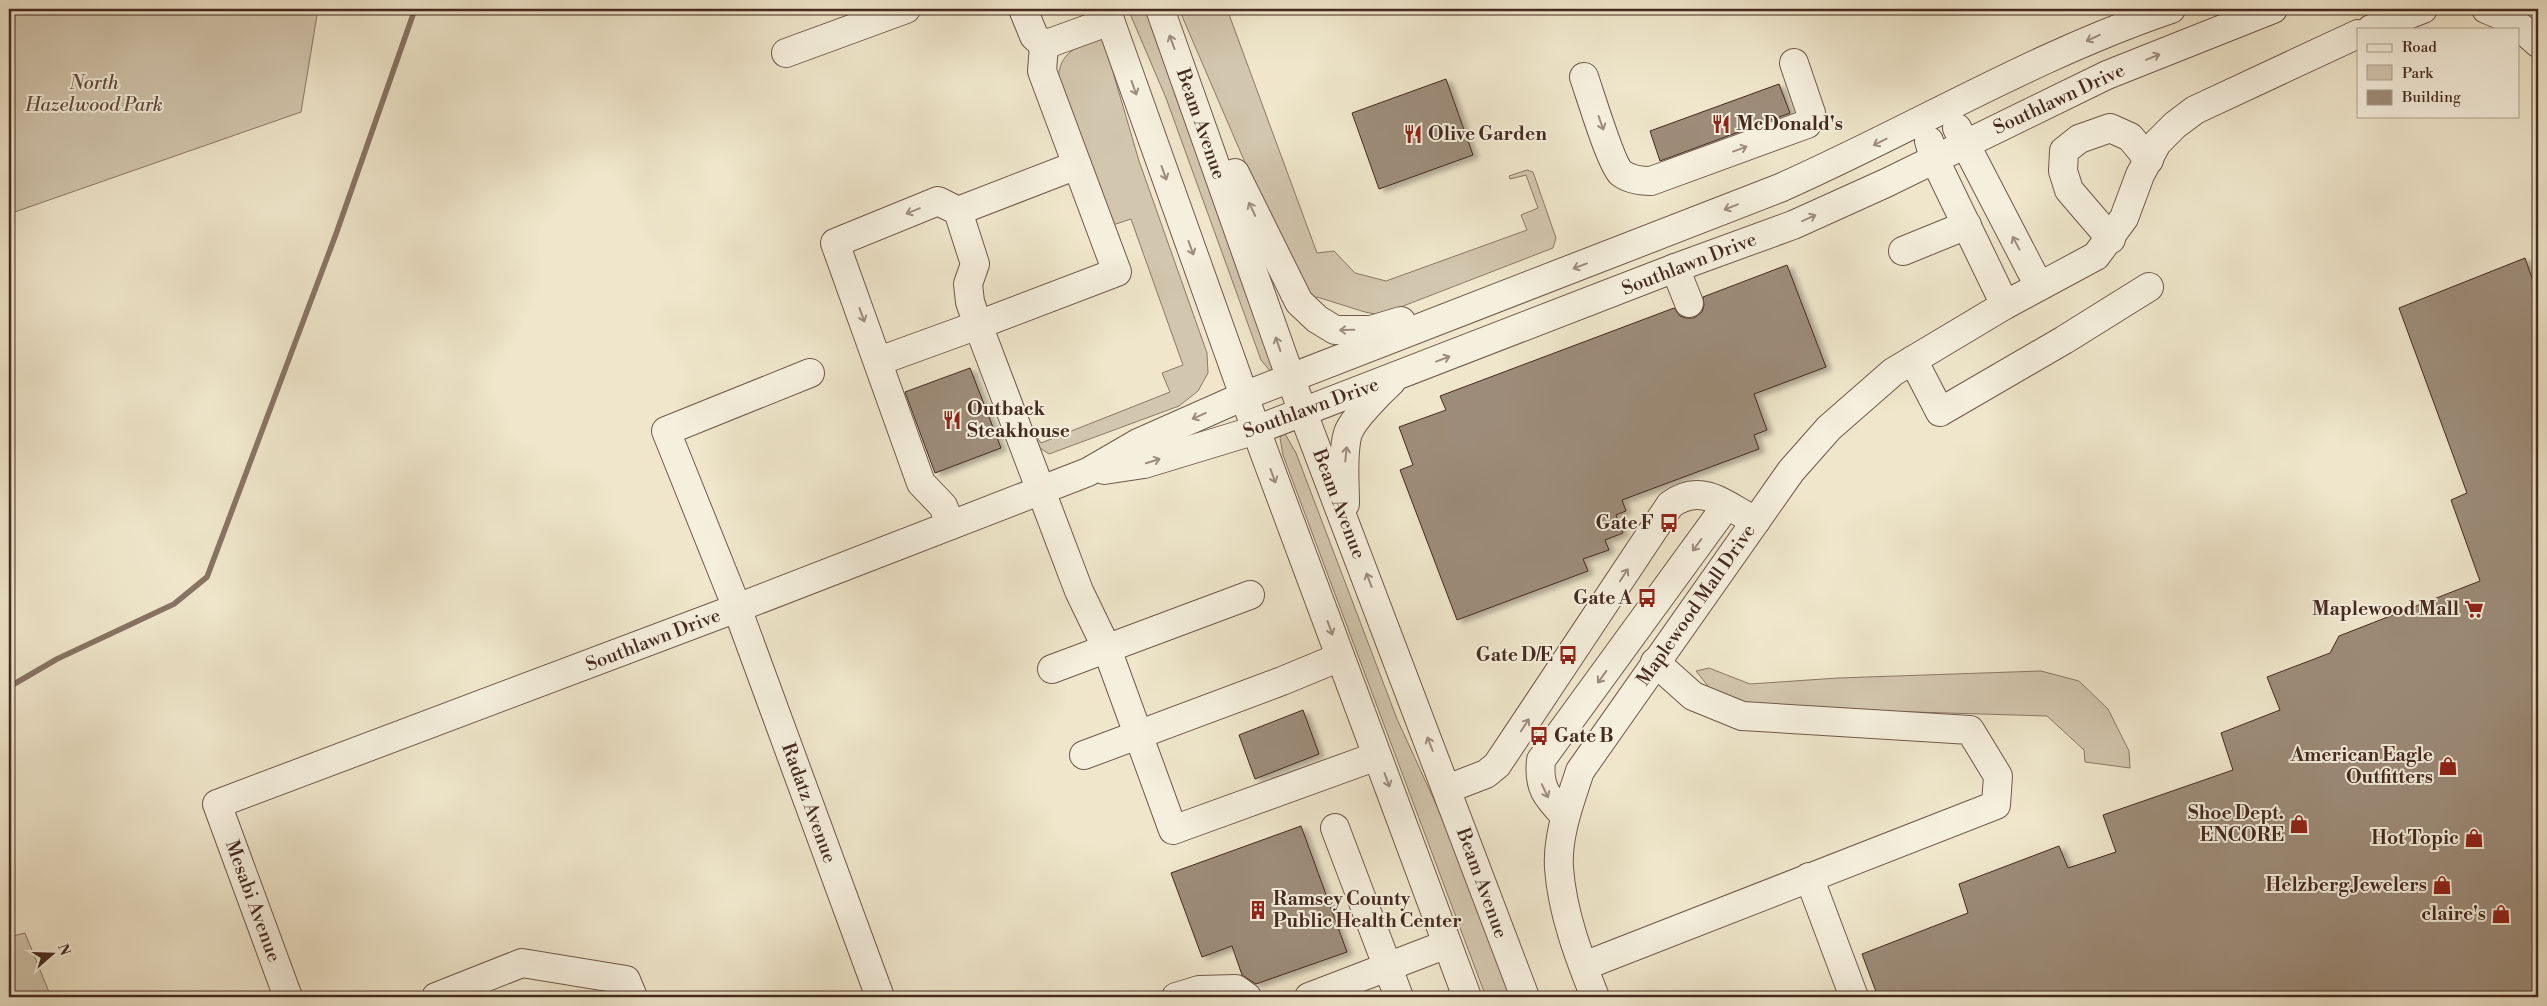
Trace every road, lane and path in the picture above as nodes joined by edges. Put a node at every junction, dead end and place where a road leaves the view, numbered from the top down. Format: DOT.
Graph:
graph roads {
  1 [pos="906,9"];
  2 [pos="1023,9"];
  3 [pos="1160,9"];
  4 [pos="2171,9"];
  5 [pos="2273,9"];
  6 [pos="2423,9"];
  7 [pos="2486,9"];
  8 [pos="1108,15"];
  9 [pos="2373,28"];
  10 [pos="2357,34"];
  11 [pos="2538,43"];
  12 [pos="1044,45"];
  13 [pos="786,53"];
  14 [pos="1794,63"];
  15 [pos="1184,75"];
  16 [pos="1584,77"];
  17 [pos="1947,107"];
  18 [pos="1923,120"];
  19 [pos="1964,144"];
  20 [pos="1934,158"];
  21 [pos="2148,160"];
  22 [pos="1077,165"];
  23 [pos="958,211"];
  24 [pos="1967,226"];
  25 [pos="2111,240"];
  26 [pos="1903,250"];
  27 [pos="1675,268"];
  28 [pos="2039,286"];
  29 [pos="2149,287"];
  30 [pos="1497,298"];
  31 [pos="1689,303"];
  32 [pos="2005,305"];
  33 [pos="978,326"];
  34 [pos="1913,360"];
  35 [pos="879,362"];
  36 [pos="810,373"];
  37 [pos="1398,376"];
  38 [pos="1291,379"];
  39 [pos="1244,396"];
  40 [pos="1303,413"];
  41 [pos="1256,430"];
  42 [pos="1088,472"];
  43 [pos="1040,491"];
  44 [pos="1726,506"];
  45 [pos="1346,520"];
  46 [pos="1756,521"];
  47 [pos="952,525"];
  48 [pos="1250,595"];
  49 [pos="737,608"];
  50 [pos="1107,649"];
  51 [pos="1340,657"];
  52 [pos="1655,662"];
  53 [pos="1052,669"];
  54 [pos="1139,736"];
  55 [pos="1084,755"];
  56 [pos="1377,756"];
  57 [pos="1541,760"];
  58 [pos="1497,765"];
  59 [pos="1447,789"];
  60 [pos="217,804"];
  61 [pos="1565,816"];
  62 [pos="1335,828"];
  63 [pos="1809,877"];
  64 [pos="1447,944"];
  65 [pos="1584,966"];
  66 [pos="1389,967"];
  67 [pos="288,997"];
  68 [pos="436,997"];
  69 [pos="633,997"];
  70 [pos="880,997"];
  71 [pos="1176,997"];
  72 [pos="1247,997"];
  73 [pos="1309,997"];
  74 [pos="1399,997"];
  75 [pos="1467,997"];
  76 [pos="1525,997"];
  77 [pos="1594,997"];
  78 [pos="1854,997"];
  1 -- 13 [label="street"];
  2 -- 12 [label="street"];
  15 -- 3 [label="street, Beam Avenue, one-way"];
  4 -- 17 [label="street, Southlawn Drive, one-way"];
  19 -- 5 [label="street, Southlawn Drive, one-way"];
  6 -- 9 [label="street"];
  7 -- 11 [label="street"];
  8 -- 12 [label="street"];
  8 -- 39 [label="street, one-way"];
  10 -- 21 [label="street, Maplewood Mall Drive"];
  12 -- 22 [label="street"];
  16 -- 14 [label="street, one-way"];
  30 -- 15 [label="street, one-way"];
  38 -- 15 [label="street, Beam Avenue, one-way"];
  17 -- 18 [label="street, Southlawn Drive"];
  17 -- 19 [label="street"];
  18 -- 20 [label="street"];
  18 -- 30 [label="street, Southlawn Drive, one-way"];
  19 -- 20 [label="street, Southlawn Drive"];
  28 -- 19 [label="street, one-way"];
  20 -- 24 [label="street"];
  27 -- 20 [label="street, Southlawn Drive, one-way"];
  21 -- 25 [label="street, Maplewood Mall Drive"];
  21 -- 25 [label="street"];
  22 -- 23 [label="street"];
  22 -- 33 [label="street"];
  23 -- 33 [label="street"];
  23 -- 35 [label="street, one-way"];
  24 -- 26 [label="street"];
  24 -- 32 [label="street"];
  25 -- 28 [label="street, Maplewood Mall Drive"];
  27 -- 31 [label="street"];
  37 -- 27 [label="street, Southlawn Drive, one-way"];
  28 -- 32 [label="street, Maplewood Mall Drive"];
  29 -- 34 [label="street"];
  30 -- 38 [label="street, Southlawn Drive"];
  32 -- 34 [label="street, Maplewood Mall Drive"];
  33 -- 35 [label="street"];
  33 -- 43 [label="street"];
  34 -- 46 [label="street, Maplewood Mall Drive"];
  35 -- 47 [label="street"];
  36 -- 49 [label="street, Radatz Avenue"];
  37 -- 40 [label="street, Southlawn Drive"];
  45 -- 37 [label="street, one-way"];
  38 -- 39 [label="street, Southlawn Drive"];
  38 -- 40 [label="street, Beam Avenue"];
  39 -- 41 [label="street"];
  39 -- 42 [label="street, Southlawn Drive, one-way"];
  40 -- 41 [label="street, Southlawn Drive"];
  40 -- 45 [label="street, Beam Avenue"];
  42 -- 41 [label="street, Southlawn Drive, one-way"];
  41 -- 51 [label="street, one-way"];
  42 -- 43 [label="street, Southlawn Drive"];
  43 -- 47 [label="street, Southlawn Drive"];
  43 -- 50 [label="street"];
  44 -- 46 [label="street"];
  44 -- 57 [label="street, one-way"];
  58 -- 44 [label="street, one-way"];
  59 -- 45 [label="street, Beam Avenue, one-way"];
  46 -- 52 [label="street, Maplewood Mall Drive"];
  47 -- 49 [label="street, Southlawn Drive"];
  48 -- 50 [label="street"];
  49 -- 60 [label="street, Southlawn Drive"];
  49 -- 70 [label="street, Radatz Avenue"];
  50 -- 53 [label="street"];
  50 -- 54 [label="street"];
  51 -- 54 [label="street"];
  51 -- 56 [label="street"];
  52 -- 61 [label="street, Maplewood Mall Drive"];
  52 -- 63 [label="street"];
  54 -- 55 [label="street"];
  54 -- 56 [label="street"];
  56 -- 64 [label="street, one-way"];
  57 -- 58 [label="street"];
  57 -- 61 [label="street, one-way"];
  58 -- 59 [label="street"];
  59 -- 76 [label="street, Beam Avenue"];
  60 -- 67 [label="street, Mesabi Avenue"];
  61 -- 65 [label="street, Maplewood Mall Drive"];
  62 -- 66 [label="street"];
  63 -- 65 [label="street"];
  63 -- 78 [label="street"];
  64 -- 66 [label="street"];
  64 -- 75 [label="street"];
  65 -- 77 [label="street, Maplewood Mall Drive"];
  66 -- 73 [label="street"];
  66 -- 74 [label="street"];
  68 -- 69 [label="street"];
  71 -- 72 [label="street"];
}
